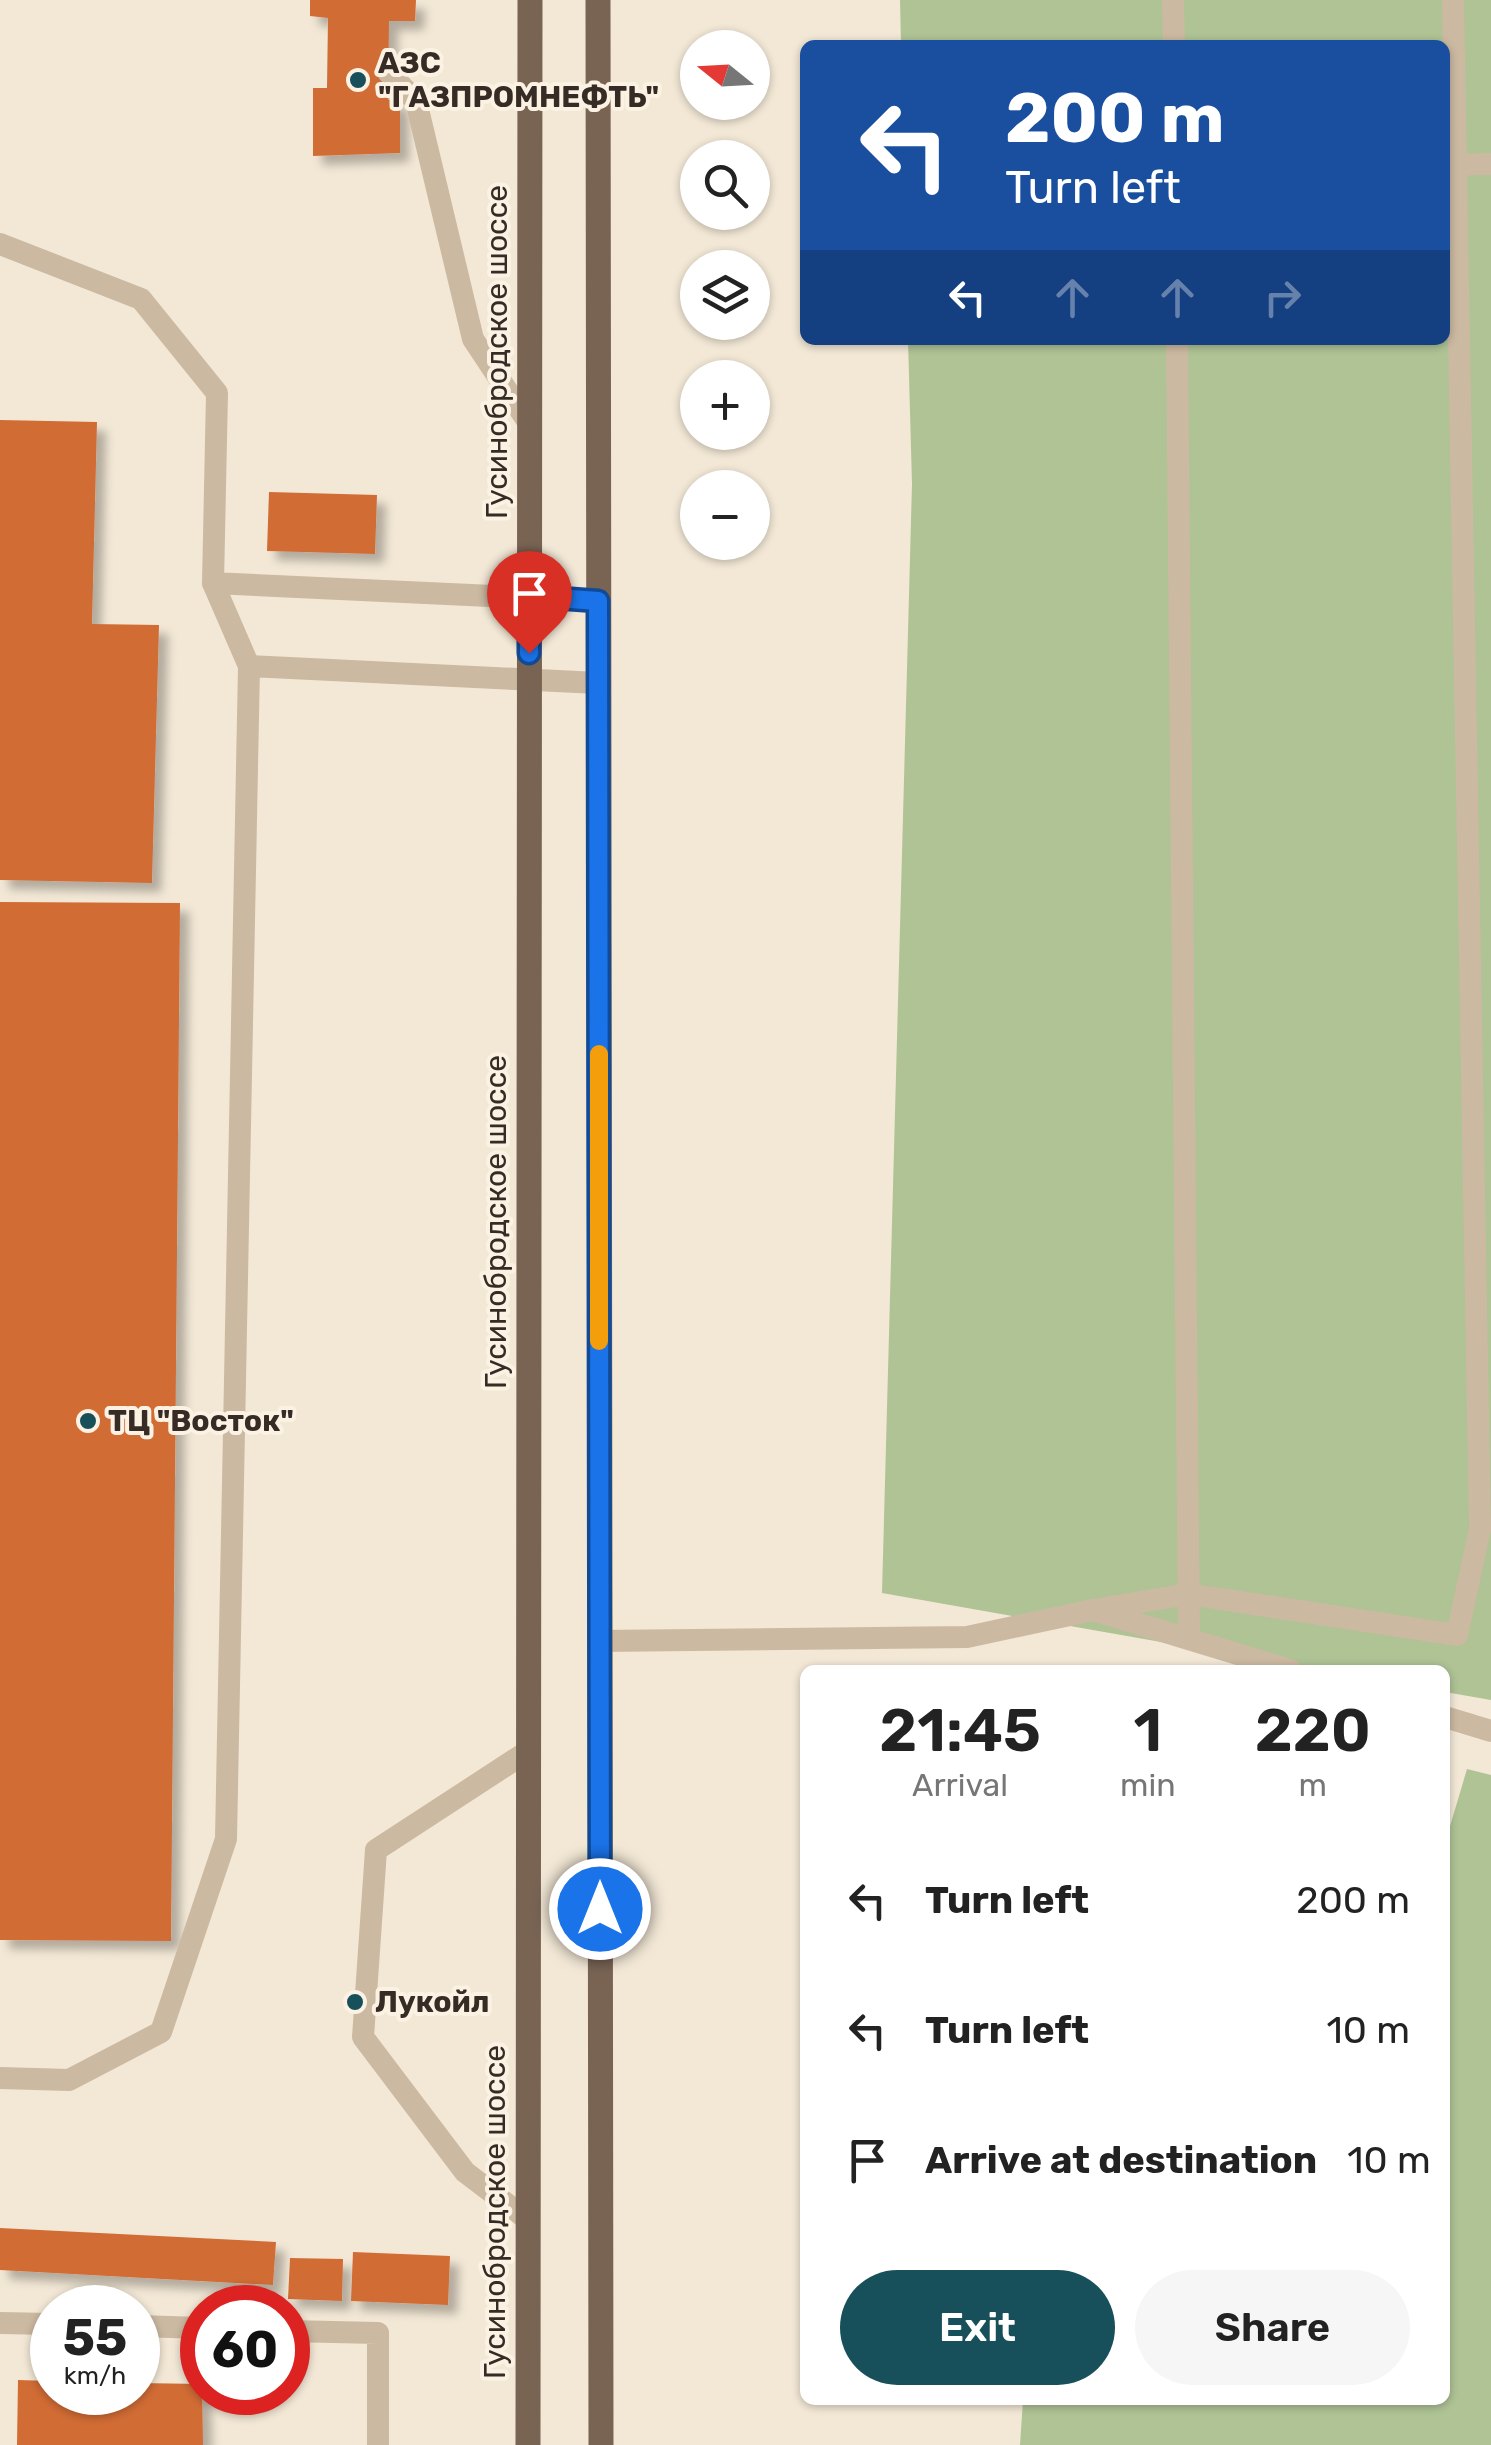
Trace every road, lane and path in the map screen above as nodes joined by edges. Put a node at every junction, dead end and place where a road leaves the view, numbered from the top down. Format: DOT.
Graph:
graph roads {
  1 [pos="530,0"];
  2 [pos="598,0"];
  3 [pos="1174,0"];
  4 [pos="1453,0"];
  5 [pos="1174,40"];
  6 [pos="388,72"];
  7 [pos="1491,164"];
  8 [pos="1450,165"];
  9 [pos="0,244"];
  10 [pos="1176,345"];
  11 [pos="530,425"];
  12 [pos="213,583"];
  13 [pos="529,596"];
  14 [pos="598,601"];
  15 [pos="249,666"];
  16 [pos="529,681"];
  17 [pos="598,683"];
  18 [pos="1188,1594"];
  19 [pos="1093,1610"];
  20 [pos="1188,1639"];
  21 [pos="599,1641"];
  22 [pos="1274,1665"];
  23 [pos="1450,1719"];
  24 [pos="1491,1731"];
  25 [pos="528,1751"];
  26 [pos="0,2078"];
  27 [pos="528,2220"];
  28 [pos="0,2322"];
  29 [pos="30,2323"];
  30 [pos="310,2332"];
  31 [pos="378,2445"];
  32 [pos="528,2445"];
  33 [pos="600,2445"];
  1 -- 11 [label="main road, Гусинобродское шоссе"];
  2 -- 14 [label="main road"];
  3 -- 5 [label="lane"];
  4 -- 8 [label="lane"];
  6 -- 11 [label="lane"];
  7 -- 8 [label="lane"];
  8 -- 18 [label="lane"];
  9 -- 12 [label="lane"];
  10 -- 18 [label="lane"];
  11 -- 13 [label="main road, Гусинобродское шоссе"];
  12 -- 13 [label="lane"];
  12 -- 15 [label="lane"];
  13 -- 14 [label="lane"];
  13 -- 16 [label="main road, Гусинобродское шоссе"];
  14 -- 17 [label="main road"];
  15 -- 16 [label="lane"];
  15 -- 26 [label="lane"];
  16 -- 17 [label="lane"];
  16 -- 25 [label="main road, Гусинобродское шоссе"];
  17 -- 21 [label="main road"];
  18 -- 19 [label="lane"];
  18 -- 20 [label="lane"];
  19 -- 20 [label="lane"];
  19 -- 21 [label="lane"];
  20 -- 22 [label="lane"];
  21 -- 33 [label="main road"];
  23 -- 24 [label="lane"];
  25 -- 27 [label="main road, Гусинобродское шоссе"];
  25 -- 27 [label="lane"];
  27 -- 32 [label="main road, Гусинобродское шоссе"];
  28 -- 29 [label="lane"];
  30 -- 31 [label="lane"];
}
